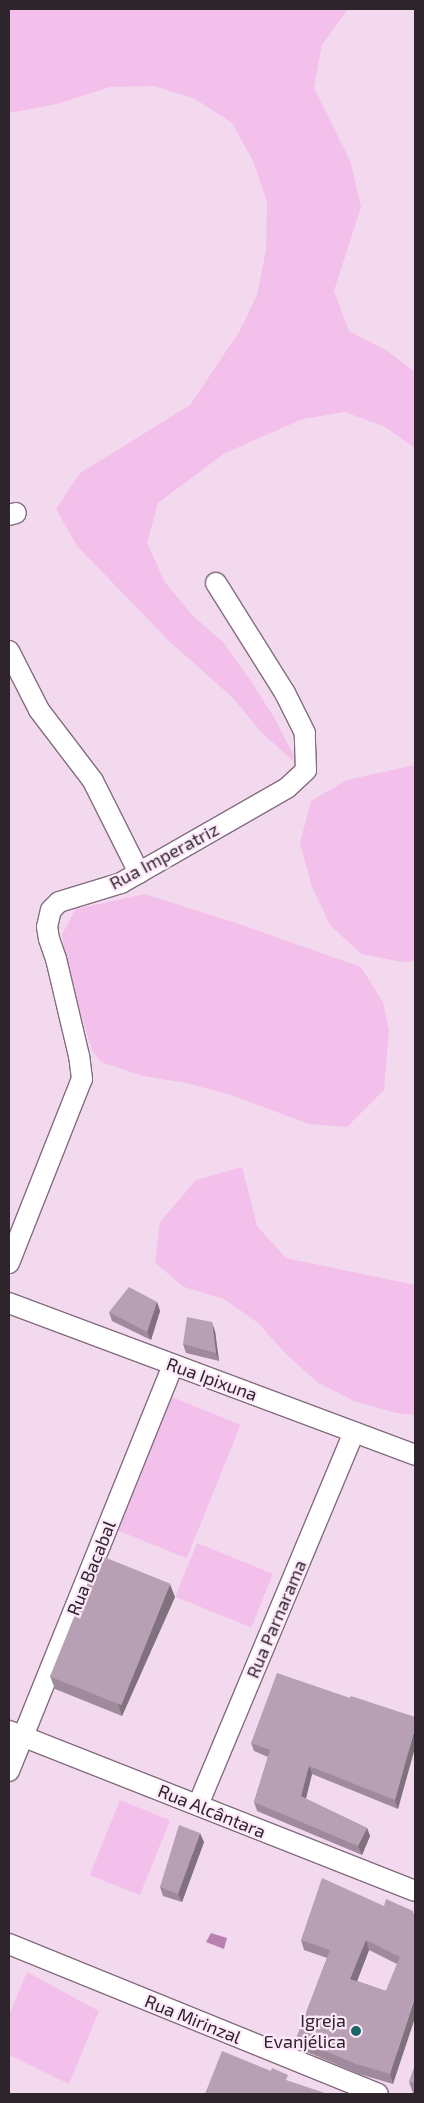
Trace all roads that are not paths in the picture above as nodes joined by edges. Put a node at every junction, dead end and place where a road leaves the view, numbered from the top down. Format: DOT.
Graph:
graph roads {
  1 [pos="216,583"];
  2 [pos="9,652"];
  3 [pos="139,873"];
  4 [pos="9,1263"];
  5 [pos="9,1303"];
  6 [pos="173,1365"];
  7 [pos="354,1432"];
  8 [pos="415,1454"];
  9 [pos="16,1733"];
  10 [pos="9,1771"];
  11 [pos="198,1805"];
  12 [pos="414,1887"];
  13 [pos="9,1944"];
  14 [pos="378,2094"];
  1 -- 3 [label="street, Rua Imperatriz"];
  2 -- 3 [label="street"];
  3 -- 4 [label="street, Rua Imperatriz"];
  5 -- 6 [label="street, Rua Ipixuna"];
  6 -- 7 [label="street, Rua Ipixuna"];
  6 -- 9 [label="street, Rua Bacabal"];
  7 -- 8 [label="street, Rua Ipixuna"];
  7 -- 11 [label="street, Rua Parnarama"];
  9 -- 10 [label="street, Rua Bacabal"];
  9 -- 11 [label="street, Rua Alcântara"];
  11 -- 12 [label="street, Rua Alcântara"];
  13 -- 14 [label="street, Rua Mirinzal"];
}
